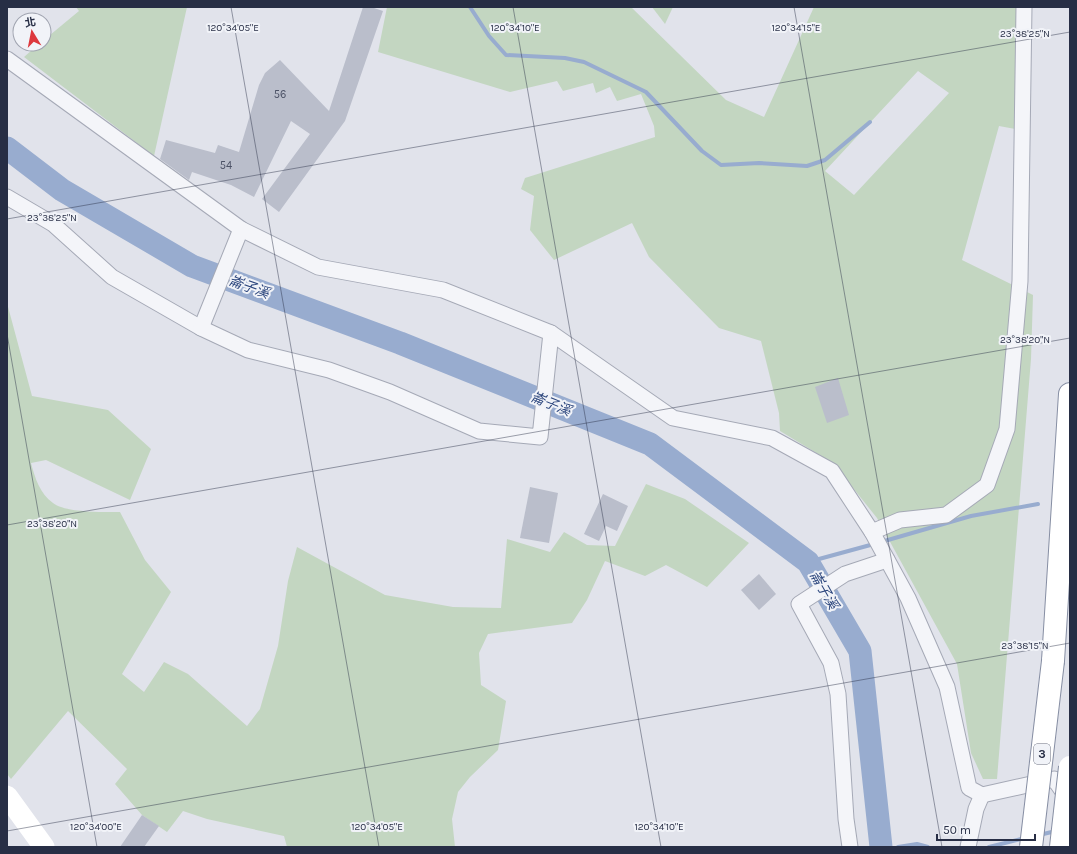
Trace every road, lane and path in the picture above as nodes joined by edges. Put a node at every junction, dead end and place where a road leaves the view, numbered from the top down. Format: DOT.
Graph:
graph roads {
  1 [pos="1024,7"];
  2 [pos="7,59"];
  3 [pos="7,197"];
  4 [pos="241,229"];
  5 [pos="201,328"];
  6 [pos="551,333"];
  7 [pos="1070,394"];
  8 [pos="872,532"];
  9 [pos="887,560"];
  10 [pos="1065,772"];
  11 [pos="982,795"];
  12 [pos="7,796"];
  13 [pos="1070,802"];
  14 [pos="44,847"];
  15 [pos="850,847"];
  16 [pos="968,847"];
  17 [pos="1031,847"];
  18 [pos="1060,847"];
  1 -- 8 [label="street"];
  2 -- 4 [label="street"];
  3 -- 5 [label="street"];
  4 -- 5 [label="street"];
  4 -- 6 [label="street"];
  5 -- 6 [label="street"];
  6 -- 8 [label="street"];
  7 -- 17 [label="highway, 3, bridge"];
  8 -- 9 [label="street"];
  9 -- 11 [label="street"];
  9 -- 15 [label="street"];
  10 -- 11 [label="street"];
  10 -- 13 [label="street"];
  10 -- 18 [label="highway, bridge"];
  11 -- 16 [label="street"];
  12 -- 14 [label="street"];
}
